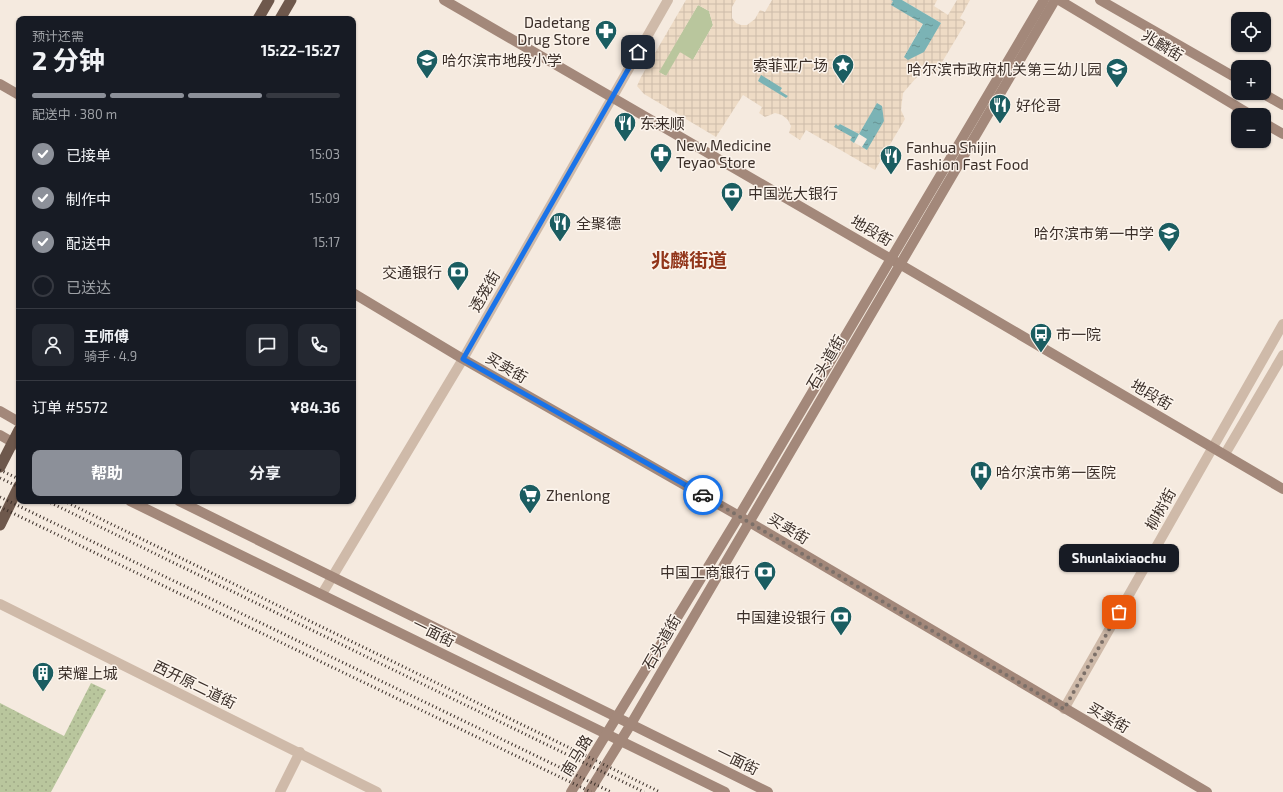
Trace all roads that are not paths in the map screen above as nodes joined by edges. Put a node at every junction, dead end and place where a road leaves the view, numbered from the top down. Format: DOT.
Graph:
graph roads {
  1 [pos="269,0"];
  2 [pos="291,0"];
  3 [pos="444,0"];
  4 [pos="668,0"];
  5 [pos="1044,0"];
  6 [pos="1055,0"];
  7 [pos="1059,0"];
  8 [pos="1100,0"];
  9 [pos="260,16"];
  10 [pos="282,16"];
  11 [pos="1231,75"];
  12 [pos="0,84"];
  13 [pos="16,93"];
  14 [pos="612,97"];
  15 [pos="1271,98"];
  16 [pos="1283,105"];
  17 [pos="1239,108"];
  18 [pos="1271,127"];
  19 [pos="1283,134"];
  20 [pos="895,261"];
  21 [pos="356,295"];
  22 [pos="1283,324"];
  23 [pos="1283,355"];
  24 [pos="463,359"];
  25 [pos="0,411"];
  26 [pos="16,420"];
  27 [pos="0,435"];
  28 [pos="16,444"];
  29 [pos="1213,447"];
  30 [pos="1225,454"];
  31 [pos="0,467"];
  32 [pos="1283,489"];
  33 [pos="16,492"];
  34 [pos="136,504"];
  35 [pos="185,504"];
  36 [pos="739,516"];
  37 [pos="749,522"];
  38 [pos="0,525"];
  39 [pos="332,577"];
  40 [pos="322,594"];
  41 [pos="0,604"];
  42 [pos="1064,709"];
  43 [pos="617,717"];
  44 [pos="631,724"];
  45 [pos="607,733"];
  46 [pos="621,740"];
  47 [pos="300,752"];
  48 [pos="280,792"];
  49 [pos="377,792"];
  50 [pos="571,792"];
  51 [pos="589,792"];
  52 [pos="725,792"];
  53 [pos="768,792"];
  54 [pos="1207,792"];
  1 -- 9 [label="highway"];
  2 -- 10 [label="highway"];
  3 -- 14 [label="main road, 地段街"];
  4 -- 14 [label="street, 透笼街"];
  5 -- 20 [label="main road, 石头道街"];
  6 -- 20 [label="main road, 石头道街"];
  7 -- 17 [label="main road, 兆麟街"];
  8 -- 11 [label="main road, 兆麟街"];
  12 -- 13 [label="main road"];
  14 -- 20 [label="main road, 地段街"];
  14 -- 24 [label="street, 透笼街"];
  15 -- 16 [label="main road"];
  18 -- 19 [label="main road"];
  20 -- 29 [label="main road, 地段街"];
  20 -- 36 [label="main road, 石头道街"];
  20 -- 37 [label="main road, 石头道街"];
  21 -- 24 [label="main road, 买卖街"];
  22 -- 29 [label="street, 柳树街"];
  23 -- 30 [label="street"];
  24 -- 36 [label="main road, 买卖街"];
  24 -- 39 [label="street, 透笼街"];
  25 -- 26 [label="main road"];
  27 -- 28 [label="main road"];
  28 -- 31 [label="highway"];
  29 -- 30 [label="main road, 地段街"];
  29 -- 42 [label="street, 柳树街"];
  30 -- 32 [label="main road, 地段街"];
  33 -- 38 [label="highway"];
  34 -- 40 [label="main road, 一面街"];
  35 -- 39 [label="main road, 一面街"];
  36 -- 37 [label="main road, 买卖街"];
  36 -- 43 [label="main road, 石头道街"];
  37 -- 42 [label="main road, 买卖街"];
  37 -- 44 [label="main road, 石头道街"];
  39 -- 40 [label="street, 透笼街"];
  39 -- 43 [label="main road, 一面街"];
  40 -- 45 [label="main road, 一面街"];
  41 -- 47 [label="street, 西开原二道街"];
  42 -- 54 [label="main road, 买卖街"];
  43 -- 44 [label="main road, 一面街"];
  43 -- 45 [label="main road, 石头道街"];
  44 -- 46 [label="main road, 石头道街"];
  44 -- 53 [label="main road, 一面街"];
  45 -- 46 [label="main road, 一面街"];
  45 -- 50 [label="main road, 南马路"];
  46 -- 51 [label="main road, 南马路"];
  46 -- 52 [label="main road, 一面街"];
  47 -- 48 [label="street"];
  47 -- 49 [label="street, 西开原二道街"];
}
